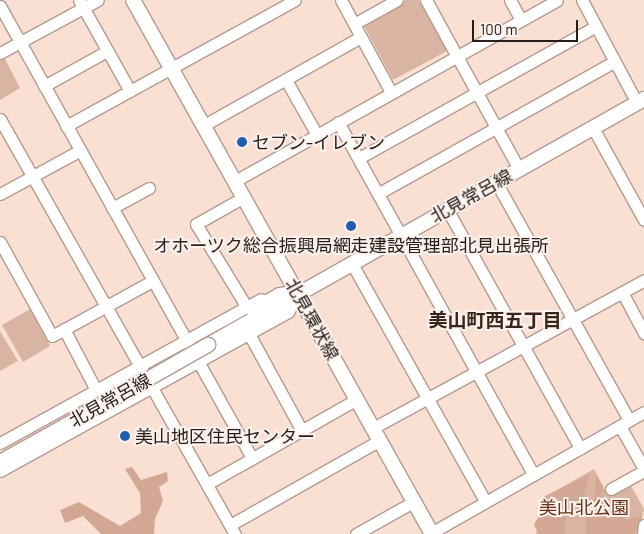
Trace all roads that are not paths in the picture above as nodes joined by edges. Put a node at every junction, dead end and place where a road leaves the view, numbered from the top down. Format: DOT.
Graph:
graph roads {
  1 [pos="98,0"];
  2 [pos="133,0"];
  3 [pos="295,0"];
  4 [pos="341,0"];
  5 [pos="397,0"];
  6 [pos="426,0"];
  7 [pos="510,0"];
  8 [pos="556,0"];
  9 [pos="582,0"];
  10 [pos="81,4"];
  11 [pos="0,6"];
  12 [pos="521,20"];
  13 [pos="354,24"];
  14 [pos="596,26"];
  15 [pos="361,37"];
  16 [pos="20,42"];
  17 [pos="107,51"];
  18 [pos="0,53"];
  19 [pos="457,56"];
  20 [pos="615,61"];
  21 [pos="172,68"];
  22 [pos="286,80"];
  23 [pos="44,86"];
  24 [pos="130,91"];
  25 [pos="391,92"];
  26 [pos="478,92"];
  27 [pos="641,101"];
  28 [pos="0,119"];
  29 [pos="338,122"];
  30 [pos="66,126"];
  31 [pos="204,126"];
  32 [pos="497,127"];
  33 [pos="593,128"];
  34 [pos="316,134"];
  35 [pos="79,151"];
  36 [pos="359,158"];
  37 [pos="519,169"];
  38 [pos="32,177"];
  39 [pos="235,181"];
  40 [pos="496,182"];
  41 [pos="149,188"];
  42 [pos="379,193"];
  43 [pos="0,194"];
  44 [pos="244,197"];
  45 [pos="112,208"];
  46 [pos="447,209"];
  47 [pos="644,220"];
  48 [pos="400,235"];
  49 [pos="0,242"];
  50 [pos="351,262"];
  51 [pos="644,280"];
  52 [pos="152,281"];
  53 [pos="298,292"];
  54 [pos="622,292"];
  55 [pos="246,306"];
  56 [pos="105,307"];
  57 [pos="572,319"];
  58 [pos="64,329"];
  59 [pos="644,333"];
  60 [pos="249,334"];
  61 [pos="185,340"];
  62 [pos="523,346"];
  63 [pos="199,364"];
  64 [pos="138,366"];
  65 [pos="475,373"];
  66 [pos="153,390"];
  67 [pos="95,399"];
  68 [pos="357,399"];
  69 [pos="428,399"];
  70 [pos="644,412"];
  71 [pos="624,423"];
  72 [pos="302,431"];
  73 [pos="376,434"];
  74 [pos="0,444"];
  75 [pos="580,448"];
  76 [pos="0,452"];
  77 [pos="252,458"];
  78 [pos="0,462"];
  79 [pos="644,470"];
  80 [pos="0,471"];
  81 [pos="532,474"];
  82 [pos="207,484"];
  83 [pos="611,489"];
  84 [pos="484,501"];
  85 [pos="413,502"];
  86 [pos="644,525"];
  87 [pos="233,530"];
  88 [pos="356,534"];
  89 [pos="432,534"];
  90 [pos="643,534"];
  1 -- 10 [label="street"];
  2 -- 21 [label="main road, 北見環状線"];
  3 -- 21 [label="street"];
  4 -- 13 [label="street"];
  5 -- 13 [label="street"];
  6 -- 19 [label="street"];
  7 -- 12 [label="street"];
  8 -- 12 [label="street"];
  9 -- 14 [label="street"];
  10 -- 16 [label="street"];
  10 -- 17 [label="street"];
  11 -- 16 [label="street"];
  12 -- 19 [label="street"];
  13 -- 15 [label="street"];
  14 -- 20 [label="street"];
  14 -- 26 [label="street"];
  15 -- 22 [label="street"];
  15 -- 25 [label="street"];
  16 -- 18 [label="street"];
  16 -- 23 [label="street"];
  17 -- 23 [label="street"];
  17 -- 24 [label="street"];
  19 -- 25 [label="street"];
  19 -- 26 [label="street"];
  20 -- 27 [label="street"];
  20 -- 32 [label="street"];
  21 -- 24 [label="street"];
  21 -- 31 [label="main road, 北見環状線"];
  22 -- 31 [label="street"];
  22 -- 34 [label="street"];
  23 -- 30 [label="street"];
  24 -- 30 [label="street"];
  25 -- 29 [label="street"];
  26 -- 32 [label="street"];
  26 -- 36 [label="street"];
  27 -- 33 [label="main road, 北見常呂線"];
  28 -- 38 [label="street"];
  29 -- 34 [label="street"];
  29 -- 36 [label="street"];
  30 -- 35 [label="street"];
  31 -- 39 [label="main road, 北見環状線"];
  32 -- 37 [label="street"];
  32 -- 42 [label="street"];
  33 -- 37 [label="main road, 北見常呂線"];
  33 -- 47 [label="street"];
  34 -- 39 [label="street"];
  35 -- 38 [label="street"];
  35 -- 45 [label="street"];
  36 -- 42 [label="street"];
  37 -- 40 [label="main road, 北見常呂線"];
  38 -- 43 [label="street"];
  38 -- 56 [label="street"];
  39 -- 44 [label="main road, 北見環状線"];
  40 -- 46 [label="main road, 北見常呂線"];
  40 -- 57 [label="street"];
  41 -- 45 [label="street"];
  42 -- 48 [label="street"];
  44 -- 53 [label="main road, 北見環状線"];
  44 -- 55 [label="street"];
  45 -- 52 [label="street"];
  46 -- 48 [label="main road, 北見常呂線"];
  46 -- 62 [label="street"];
  48 -- 50 [label="main road, 北見常呂線"];
  48 -- 65 [label="street"];
  49 -- 58 [label="street"];
  50 -- 53 [label="main road, 北見常呂線"];
  50 -- 69 [label="street"];
  51 -- 54 [label="street"];
  52 -- 56 [label="street"];
  52 -- 61 [label="street"];
  53 -- 55 [label="street"];
  53 -- 60 [label="street"];
  53 -- 67 [label="main road, 北見常呂線, bridge"];
  53 -- 68 [label="main road, 北見環状線"];
  54 -- 57 [label="street"];
  54 -- 59 [label="street"];
  55 -- 61 [label="street"];
  56 -- 58 [label="street"];
  56 -- 64 [label="street"];
  57 -- 62 [label="street"];
  57 -- 71 [label="street"];
  58 -- 67 [label="street"];
  60 -- 63 [label="street"];
  60 -- 72 [label="street"];
  61 -- 63 [label="street"];
  61 -- 64 [label="street"];
  62 -- 65 [label="street"];
  62 -- 75 [label="street"];
  63 -- 66 [label="street"];
  63 -- 77 [label="street"];
  64 -- 66 [label="street"];
  64 -- 67 [label="street"];
  65 -- 69 [label="street"];
  65 -- 81 [label="street"];
  66 -- 80 [label="street"];
  66 -- 82 [label="street"];
  67 -- 74 [label="street"];
  67 -- 76 [label="main road, 北見常呂線"];
  67 -- 78 [label="main road, 北見常呂線"];
  68 -- 72 [label="street"];
  68 -- 73 [label="main road, 北見環状線"];
  69 -- 73 [label="street"];
  69 -- 84 [label="street"];
  70 -- 71 [label="street"];
  71 -- 75 [label="street"];
  71 -- 79 [label="street"];
  72 -- 77 [label="street"];
  73 -- 85 [label="main road, 北見環状線"];
  73 -- 87 [label="street"];
  75 -- 81 [label="street"];
  77 -- 82 [label="street"];
  79 -- 83 [label="street"];
  81 -- 84 [label="street"];
  82 -- 87 [label="street"];
  84 -- 89 [label="street"];
  85 -- 88 [label="street"];
  85 -- 89 [label="main road, 北見環状線"];
  86 -- 90 [label="street"];
}
